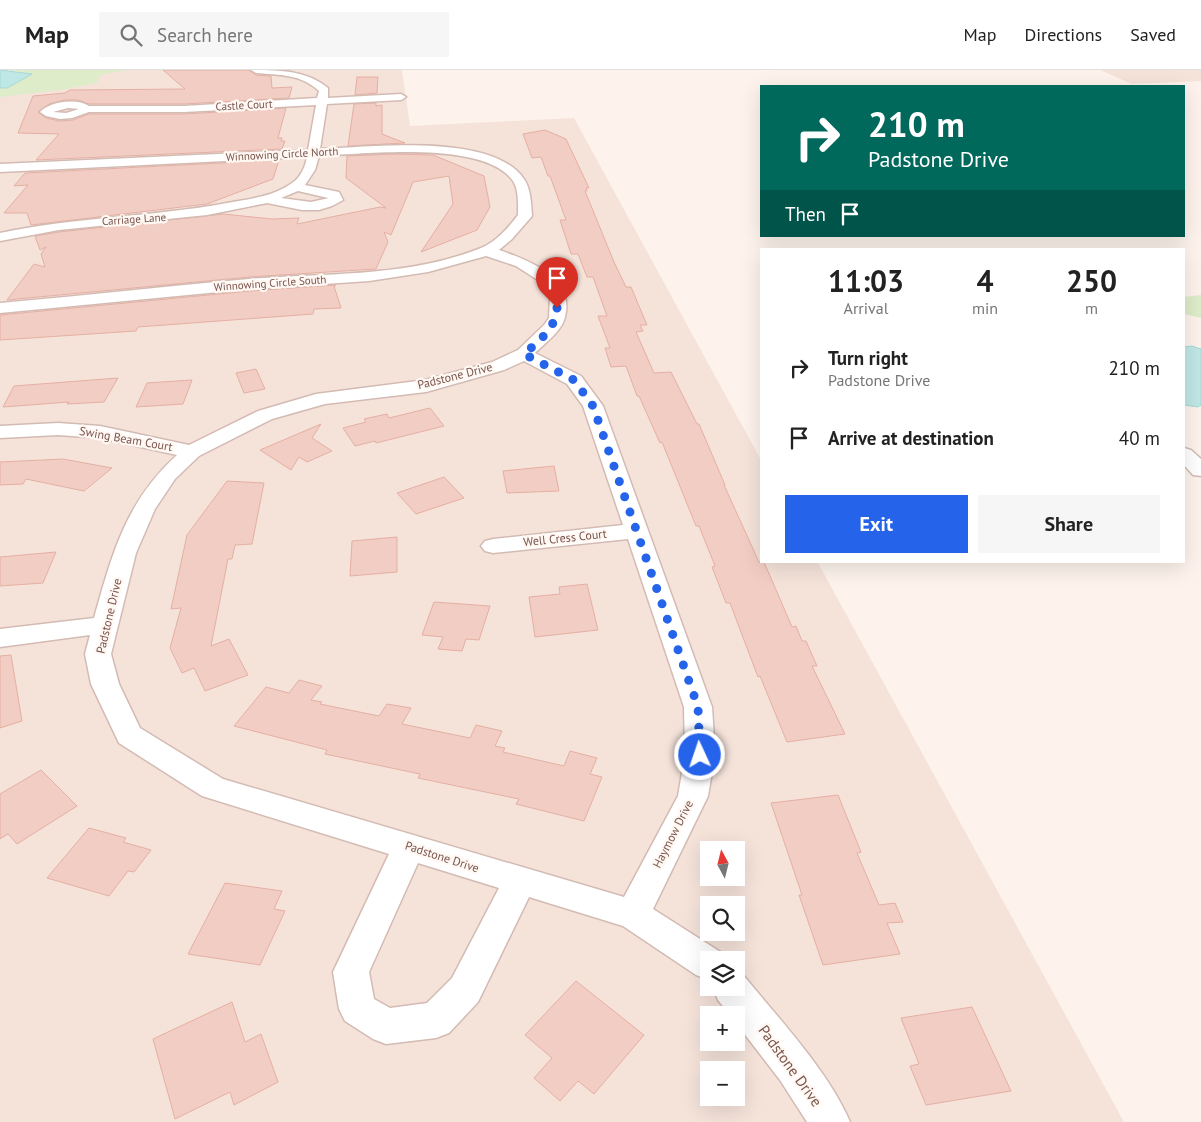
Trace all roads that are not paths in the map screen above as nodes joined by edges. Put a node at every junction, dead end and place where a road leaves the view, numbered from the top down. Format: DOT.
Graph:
graph roads {
  1 [pos="256,70"];
  2 [pos="296,71"];
  3 [pos="401,97"];
  4 [pos="322,100"];
  5 [pos="87,109"];
  6 [pos="314,152"];
  7 [pos="0,168"];
  8 [pos="296,187"];
  9 [pos="268,198"];
  10 [pos="525,216"];
  11 [pos="0,226"];
  12 [pos="17,233"];
  13 [pos="0,237"];
  14 [pos="487,251"];
  15 [pos="0,308"];
  16 [pos="524,354"];
  17 [pos="0,432"];
  18 [pos="192,452"];
  19 [pos="1185,455"];
  20 [pos="1201,470"];
  21 [pos="636,531"];
  22 [pos="493,546"];
  23 [pos="106,625"];
  24 [pos="0,638"];
  25 [pos="409,846"];
  26 [pos="520,881"];
  27 [pos="633,914"];
  28 [pos="700,958"];
  29 [pos="738,996"];
  30 [pos="830,1122"];
  1 -- 2 [label="street"];
  2 -- 4 [label="street"];
  3 -- 4 [label="street, Castle Court"];
  4 -- 5 [label="street, Castle Court"];
  4 -- 6 [label="street"];
  6 -- 7 [label="street, Winnowing Circle North"];
  6 -- 8 [label="street"];
  6 -- 10 [label="street, Winnowing Circle North"];
  8 -- 9 [label="street, Carriage Lane"];
  8 -- 9 [label="street, Carriage Lane"];
  9 -- 12 [label="street, Carriage Lane"];
  10 -- 14 [label="street, Winnowing Circle South"];
  11 -- 12 [label="street"];
  12 -- 13 [label="street, Carriage Lane"];
  14 -- 15 [label="street, Winnowing Circle South"];
  14 -- 16 [label="street, Padstone Drive"];
  16 -- 18 [label="street, Padstone Drive"];
  16 -- 21 [label="street, Haymow Drive"];
  17 -- 18 [label="street, Swing Beam Court"];
  18 -- 23 [label="street, Padstone Drive"];
  19 -- 20 [label="street"];
  21 -- 22 [label="street, Well Cress Court"];
  21 -- 27 [label="street, Haymow Drive"];
  23 -- 24 [label="street"];
  23 -- 25 [label="street, Padstone Drive"];
  25 -- 26 [label="street, Padstone Drive"];
  25 -- 26 [label="street"];
  26 -- 27 [label="street, Padstone Drive"];
  27 -- 28 [label="street, Padstone Drive"];
  29 -- 30 [label="street, Padstone Drive"];
}
